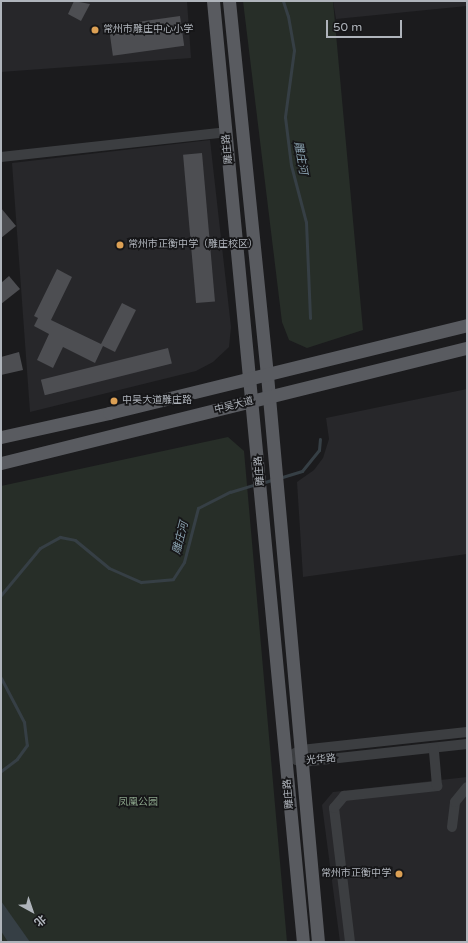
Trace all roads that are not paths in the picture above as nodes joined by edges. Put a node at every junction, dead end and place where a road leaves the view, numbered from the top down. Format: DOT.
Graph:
graph roads {
  1 [pos="213,1"];
  2 [pos="229,1"];
  3 [pos="226,132"];
  4 [pos="1,157"];
  5 [pos="467,324"];
  6 [pos="467,348"];
  7 [pos="267,375"];
  8 [pos="250,379"];
  9 [pos="269,397"];
  10 [pos="253,401"];
  11 [pos="1,437"];
  12 [pos="1,463"];
  13 [pos="467,732"];
  14 [pos="467,744"];
  15 [pos="434,748"];
  16 [pos="302,756"];
  17 [pos="286,758"];
  18 [pos="467,787"];
  19 [pos="452,827"];
  20 [pos="303,942"];
  21 [pos="318,942"];
  22 [pos="350,942"];
  1 -- 3 [label="main road, 雕庄路"];
  2 -- 7 [label="main road, 雕庄路"];
  3 -- 4 [label="street"];
  3 -- 8 [label="main road, 雕庄路"];
  5 -- 7 [label="main road"];
  6 -- 9 [label="main road, 中吴大道"];
  7 -- 8 [label="main road"];
  7 -- 9 [label="main road, 雕庄路"];
  8 -- 10 [label="main road, 雕庄路"];
  8 -- 11 [label="main road"];
  9 -- 10 [label="main road, 中吴大道"];
  9 -- 16 [label="main road, 雕庄路"];
  10 -- 12 [label="main road, 中吴大道"];
  10 -- 17 [label="main road, 雕庄路"];
  13 -- 16 [label="street, 光华路"];
  14 -- 15 [label="street, 光华路"];
  15 -- 16 [label="street, 光华路"];
  15 -- 22 [label="street"];
  16 -- 17 [label="street, 光华路"];
  16 -- 21 [label="main road, 雕庄路"];
  17 -- 20 [label="main road, 雕庄路"];
  18 -- 19 [label="street"];
}
